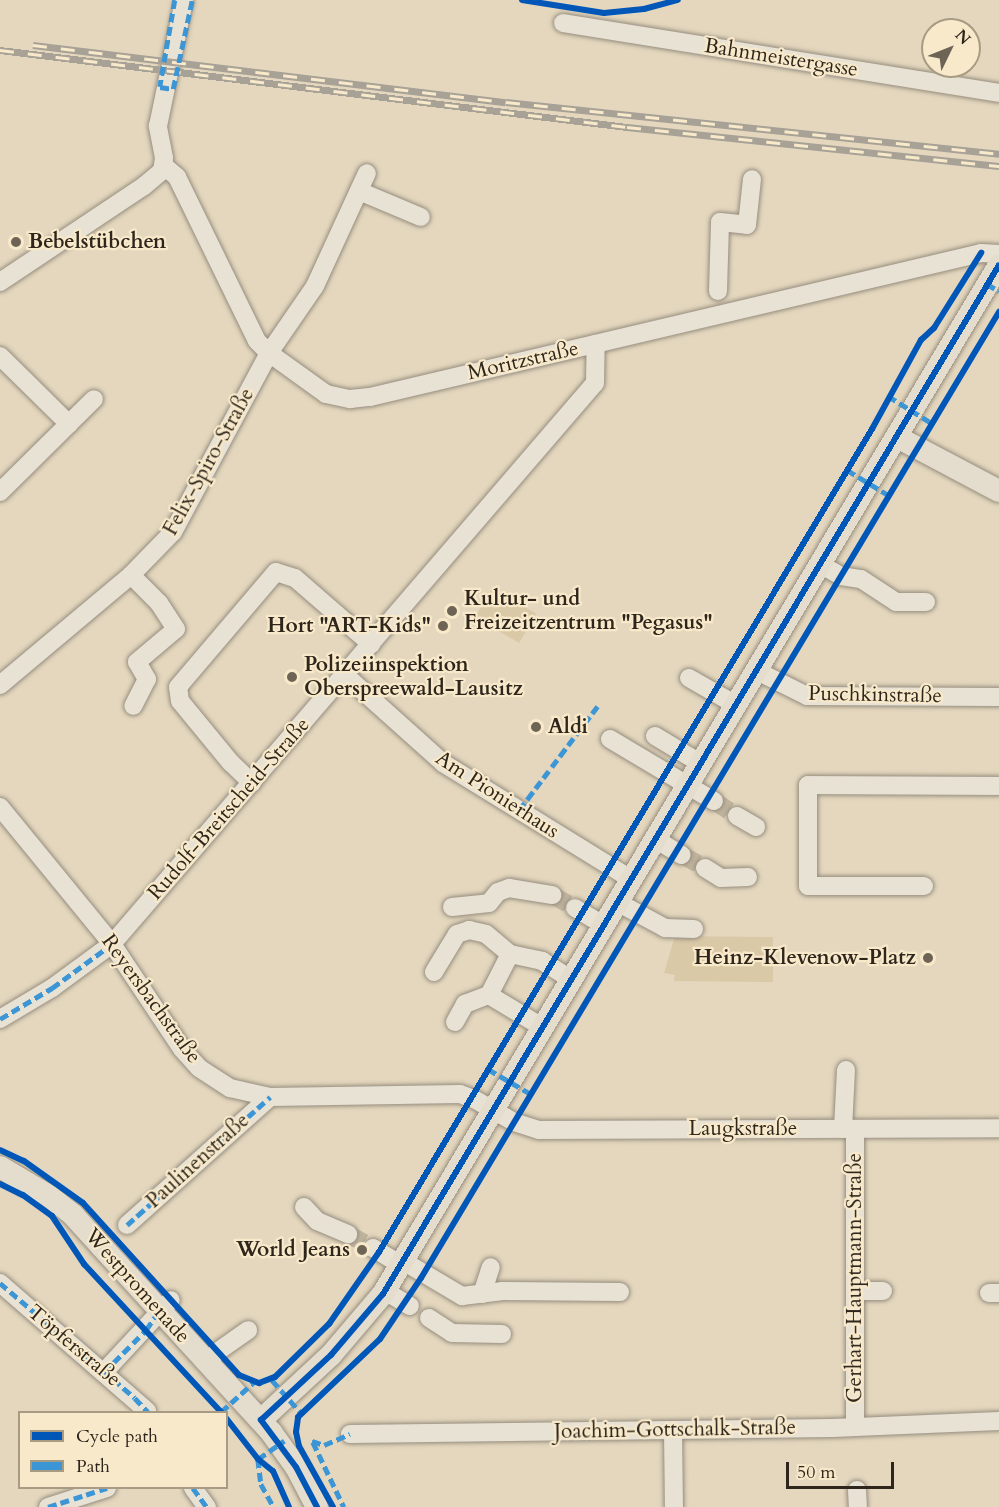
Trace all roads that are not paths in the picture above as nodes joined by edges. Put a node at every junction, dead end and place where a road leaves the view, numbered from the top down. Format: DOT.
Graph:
graph roads {
  1 [pos="183,0"];
  2 [pos="563,23"];
  3 [pos="999,93"];
  4 [pos="164,166"];
  5 [pos="367,173"];
  6 [pos="752,179"];
  7 [pos="359,191"];
  8 [pos="421,217"];
  9 [pos="999,254"];
  10 [pos="999,265"];
  11 [pos="0,282"];
  12 [pos="718,291"];
  13 [pos="596,344"];
  14 [pos="269,353"];
  15 [pos="0,356"];
  16 [pos="94,399"];
  17 [pos="69,424"];
  18 [pos="897,437"];
  19 [pos="999,491"];
  20 [pos="0,492"];
  21 [pos="820,564"];
  22 [pos="131,575"];
  23 [pos="927,602"];
  24 [pos="371,644"];
  25 [pos="757,671"];
  26 [pos="345,675"];
  27 [pos="689,678"];
  28 [pos="0,685"];
  29 [pos="999,697"];
  30 [pos="736,705"];
  31 [pos="133,706"];
  32 [pos="655,735"];
  33 [pos="610,739"];
  34 [pos="700,763"];
  35 [pos="252,783"];
  36 [pos="687,785"];
  37 [pos="999,786"];
  38 [pos="714,801"];
  39 [pos="0,807"];
  40 [pos="737,816"];
  41 [pos="756,827"];
  42 [pos="655,839"];
  43 [pos="682,855"];
  44 [pos="705,868"];
  45 [pos="748,877"];
  46 [pos="631,879"];
  47 [pos="924,886"];
  48 [pos="552,895"];
  49 [pos="617,902"];
  50 [pos="452,907"];
  51 [pos="575,908"];
  52 [pos="603,925"];
  53 [pos="694,929"];
  54 [pos="112,944"];
  55 [pos="510,954"];
  56 [pos="434,972"];
  57 [pos="571,979"];
  58 [pos="489,995"];
  59 [pos="0,1019"];
  60 [pos="455,1022"];
  61 [pos="542,1027"];
  62 [pos="846,1070"];
  63 [pos="270,1097"];
  64 [pos="493,1110"];
  65 [pos="999,1128"];
  66 [pos="849,1129"];
  67 [pos="0,1167"];
  68 [pos="304,1207"];
  69 [pos="127,1225"];
  70 [pos="348,1233"];
  71 [pos="373,1248"];
  72 [pos="402,1263"];
  73 [pos="491,1267"];
  74 [pos="0,1283"];
  75 [pos="385,1291"];
  76 [pos="855,1291"];
  77 [pos="620,1292"];
  78 [pos="883,1292"];
  79 [pos="482,1294"];
  80 [pos="165,1306"];
  81 [pos="411,1306"];
  82 [pos="429,1318"];
  83 [pos="248,1330"];
  84 [pos="502,1334"];
  85 [pos="206,1363"];
  86 [pos="104,1372"];
  87 [pos="147,1411"];
  88 [pos="261,1420"];
  89 [pos="999,1421"];
  90 [pos="855,1427"];
  91 [pos="673,1430"];
  92 [pos="350,1434"];
  93 [pos="104,1489"];
  94 [pos="194,1489"];
  95 [pos="48,1507"];
  96 [pos="207,1507"];
  97 [pos="316,1507"];
  98 [pos="674,1507"];
  1 -- 4 [label="street"];
  2 -- 3 [label="street, Bahnmeistergasse"];
  4 -- 11 [label="street"];
  4 -- 14 [label="street, Moritzstraße"];
  5 -- 7 [label="street, Felix-Spiro-Straße"];
  6 -- 12 [label="street"];
  7 -- 8 [label="street"];
  7 -- 14 [label="street, Felix-Spiro-Straße"];
  9 -- 13 [label="street, Moritzstraße"];
  10 -- 18 [label="main road"];
  13 -- 14 [label="street, Moritzstraße"];
  13 -- 24 [label="street, Rudolf-Breitscheid-Straße"];
  14 -- 22 [label="street, Felix-Spiro-Straße"];
  15 -- 17 [label="street"];
  16 -- 17 [label="street"];
  17 -- 20 [label="street"];
  18 -- 19 [label="main road"];
  18 -- 21 [label="main road"];
  21 -- 23 [label="street"];
  21 -- 25 [label="main road"];
  22 -- 28 [label="street, Felix-Spiro-Straße"];
  22 -- 31 [label="street"];
  24 -- 26 [label="street, Rudolf-Breitscheid-Straße"];
  24 -- 35 [label="street"];
  25 -- 29 [label="street, Puschkinstraße"];
  25 -- 30 [label="main road"];
  26 -- 35 [label="street, Rudolf-Breitscheid-Straße"];
  26 -- 46 [label="street, Am Pionierhaus"];
  27 -- 30 [label="street"];
  30 -- 34 [label="main road"];
  32 -- 34 [label="street"];
  33 -- 36 [label="street"];
  34 -- 36 [label="main road"];
  35 -- 54 [label="street, Rudolf-Breitscheid-Straße"];
  36 -- 38 [label="street"];
  36 -- 42 [label="main road"];
  37 -- 47 [label="street"];
  39 -- 54 [label="street, Reyersbachstraße"];
  40 -- 41 [label="street"];
  42 -- 43 [label="street"];
  42 -- 46 [label="main road"];
  44 -- 45 [label="street"];
  46 -- 49 [label="main road"];
  48 -- 50 [label="street"];
  49 -- 52 [label="main road"];
  49 -- 53 [label="street"];
  51 -- 52 [label="street"];
  52 -- 57 [label="main road"];
  54 -- 59 [label="street, Rudolf-Breitscheid-Straße"];
  54 -- 63 [label="street, Reyersbachstraße"];
  55 -- 56 [label="street"];
  55 -- 57 [label="street"];
  55 -- 58 [label="street"];
  57 -- 61 [label="main road"];
  58 -- 60 [label="street"];
  58 -- 61 [label="street"];
  61 -- 64 [label="main road"];
  62 -- 66 [label="street, Gerhart-Hauptmann-Straße"];
  63 -- 64 [label="street, Reyersbachstraße"];
  63 -- 69 [label="street, Paulinenstraße"];
  64 -- 66 [label="street, Laugkstraße"];
  64 -- 72 [label="main road"];
  65 -- 66 [label="street, Laugkstraße"];
  66 -- 76 [label="street, Gerhart-Hauptmann-Straße"];
  67 -- 80 [label="main road, Westpromenade"];
  68 -- 70 [label="street"];
  71 -- 72 [label="street"];
  72 -- 75 [label="main road"];
  72 -- 79 [label="street"];
  73 -- 79 [label="street"];
  74 -- 86 [label="street, Töpferstraße"];
  75 -- 81 [label="street"];
  75 -- 88 [label="main road"];
  76 -- 78 [label="street"];
  76 -- 90 [label="street, Gerhart-Hauptmann-Straße"];
  77 -- 79 [label="street"];
  80 -- 85 [label="main road, Westpromenade"];
  80 -- 86 [label="street"];
  82 -- 84 [label="street"];
  83 -- 85 [label="street"];
  85 -- 88 [label="main road, Westpromenade"];
  86 -- 87 [label="street, Töpferstraße"];
  88 -- 97 [label="main road, Westpromenade"];
  89 -- 90 [label="street, Joachim-Gottschalk-Straße"];
  90 -- 91 [label="street, Joachim-Gottschalk-Straße"];
  91 -- 92 [label="street, Joachim-Gottschalk-Straße"];
  91 -- 98 [label="street"];
  93 -- 95 [label="street"];
  94 -- 96 [label="street"];
}
